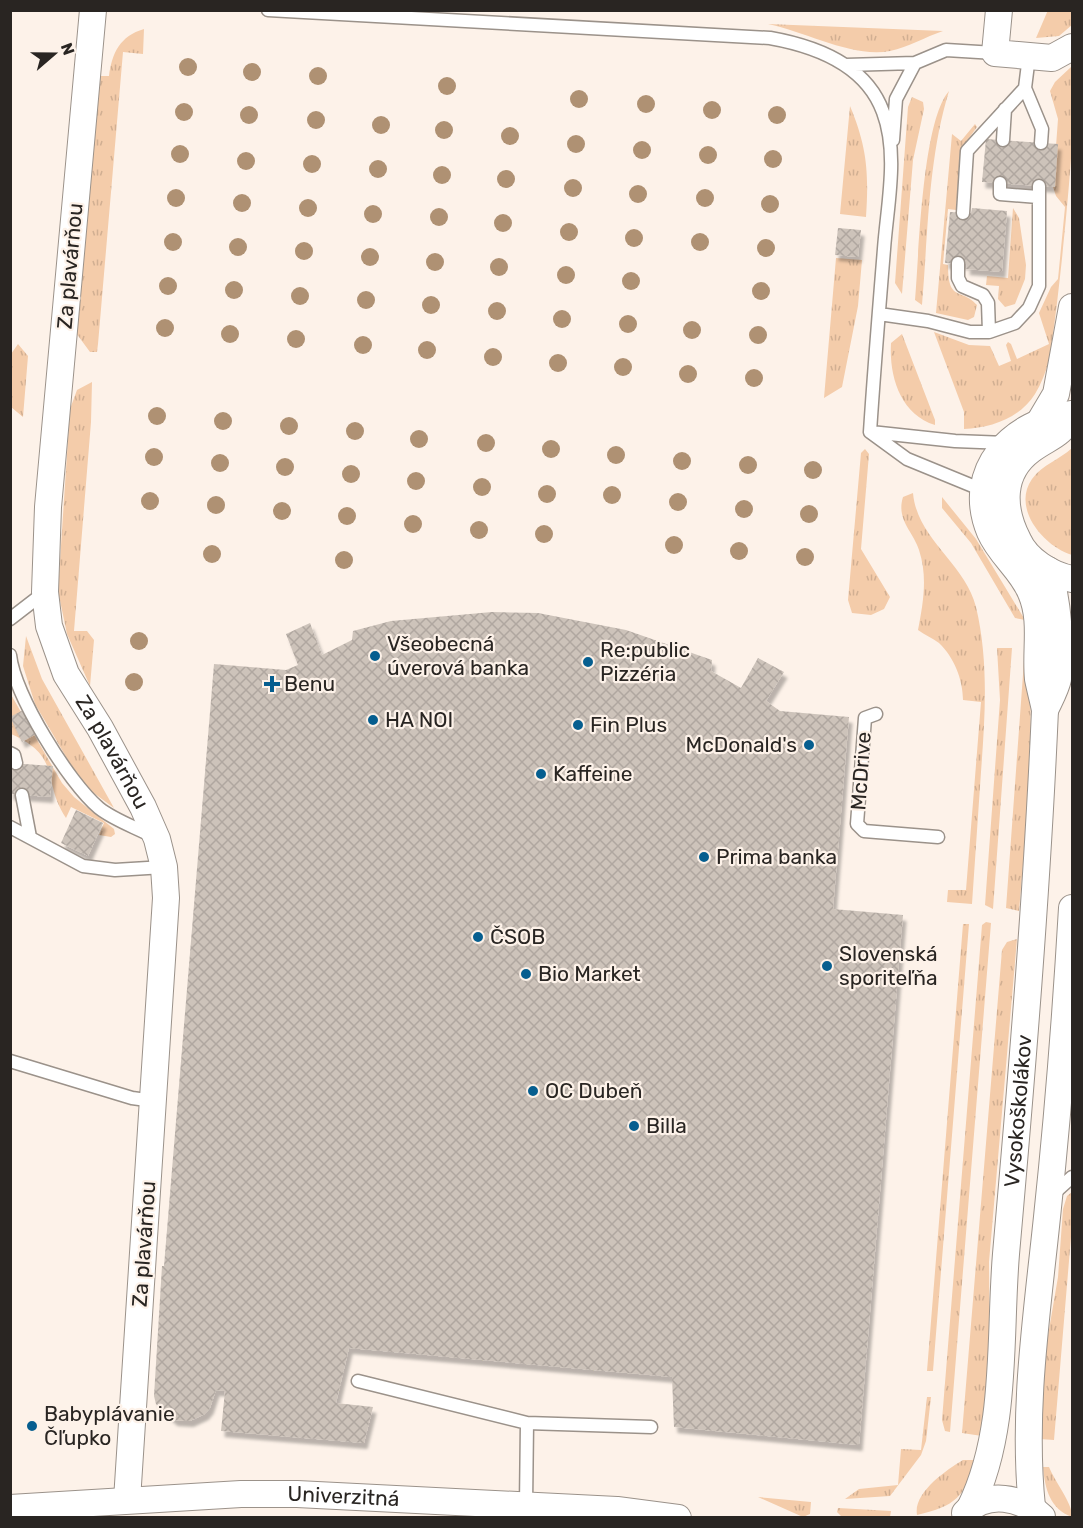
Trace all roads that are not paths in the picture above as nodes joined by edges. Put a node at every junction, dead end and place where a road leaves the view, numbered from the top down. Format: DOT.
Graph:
graph roads {
  1 [pos="93,10"];
  2 [pos="268,10"];
  3 [pos="999,10"];
  4 [pos="1072,47"];
  5 [pos="995,53"];
  6 [pos="1029,56"];
  7 [pos="915,63"];
  8 [pos="846,65"];
  9 [pos="1025,88"];
  10 [pos="1005,109"];
  11 [pos="1003,140"];
  12 [pos="1041,143"];
  13 [pos="891,158"];
  14 [pos="1000,183"];
  15 [pos="963,213"];
  16 [pos="958,263"];
  17 [pos="1072,307"];
  18 [pos="879,314"];
  19 [pos="989,332"];
  20 [pos="1072,414"];
  21 [pos="1040,421"];
  22 [pos="870,432"];
  23 [pos="1007,443"];
  24 [pos="994,496"];
  25 [pos="1048,570"];
  26 [pos="1072,579"];
  27 [pos="45,592"];
  28 [pos="10,619"];
  29 [pos="10,656"];
  30 [pos="1045,710"];
  31 [pos="876,714"];
  32 [pos="22,795"];
  33 [pos="10,827"];
  34 [pos="30,837"];
  35 [pos="938,837"];
  36 [pos="157,839"];
  37 [pos="164,867"];
  38 [pos="1072,908"];
  39 [pos="10,1061"];
  40 [pos="154,1101"];
  41 [pos="1072,1177"];
  42 [pos="1049,1198"];
  43 [pos="358,1382"];
  44 [pos="527,1423"];
  45 [pos="651,1427"];
  46 [pos="526,1505"];
  47 [pos="112,1506"];
  48 [pos="10,1508"];
  49 [pos="1038,1512"];
  50 [pos="965,1513"];
  51 [pos="678,1518"];
  1 -- 27 [label="street, Za plavárňou"];
  2 -- 8 [label="lane"];
  3 -- 5 [label="street"];
  4 -- 6 [label="street"];
  5 -- 6 [label="street"];
  5 -- 7 [label="lane"];
  6 -- 9 [label="lane"];
  7 -- 8 [label="lane"];
  7 -- 13 [label="lane"];
  8 -- 13 [label="lane"];
  9 -- 10 [label="lane"];
  9 -- 12 [label="lane"];
  10 -- 11 [label="lane"];
  10 -- 15 [label="lane"];
  13 -- 18 [label="lane"];
  14 -- 19 [label="lane"];
  16 -- 19 [label="lane"];
  17 -- 21 [label="street, Vysokoškolákov"];
  18 -- 19 [label="lane"];
  18 -- 22 [label="lane"];
  20 -- 21 [label="street, Vysokoškolákov"];
  20 -- 24 [label="street, Vysokoškolákov"];
  21 -- 23 [label="street, Vysokoškolákov"];
  22 -- 23 [label="lane"];
  22 -- 24 [label="lane"];
  23 -- 24 [label="street, Vysokoškolákov"];
  24 -- 25 [label="street, Vysokoškolákov"];
  24 -- 30 [label="street, Vysokoškolákov"];
  25 -- 26 [label="street, Vysokoškolákov"];
  25 -- 30 [label="street, Vysokoškolákov"];
  27 -- 28 [label="lane"];
  27 -- 36 [label="street, Za plavárňou"];
  29 -- 36 [label="lane"];
  30 -- 50 [label="street, Vysokoškolákov"];
  31 -- 35 [label="lane, McDrive"];
  32 -- 34 [label="lane"];
  33 -- 34 [label="lane"];
  34 -- 37 [label="lane"];
  36 -- 37 [label="street, Za plavárňou"];
  37 -- 40 [label="street, Za plavárňou"];
  38 -- 42 [label="street, Vysokoškolákov"];
  39 -- 40 [label="lane"];
  40 -- 47 [label="street, Za plavárňou"];
  41 -- 42 [label="lane"];
  42 -- 49 [label="street, Vysokoškolákov"];
  43 -- 44 [label="lane"];
  44 -- 45 [label="lane"];
  44 -- 46 [label="lane"];
  46 -- 47 [label="street, Univerzitná"];
  46 -- 51 [label="street, Univerzitná"];
  47 -- 48 [label="street, Univerzitná"];
  49 -- 50 [label="street, Vysokoškolákov"];
}
